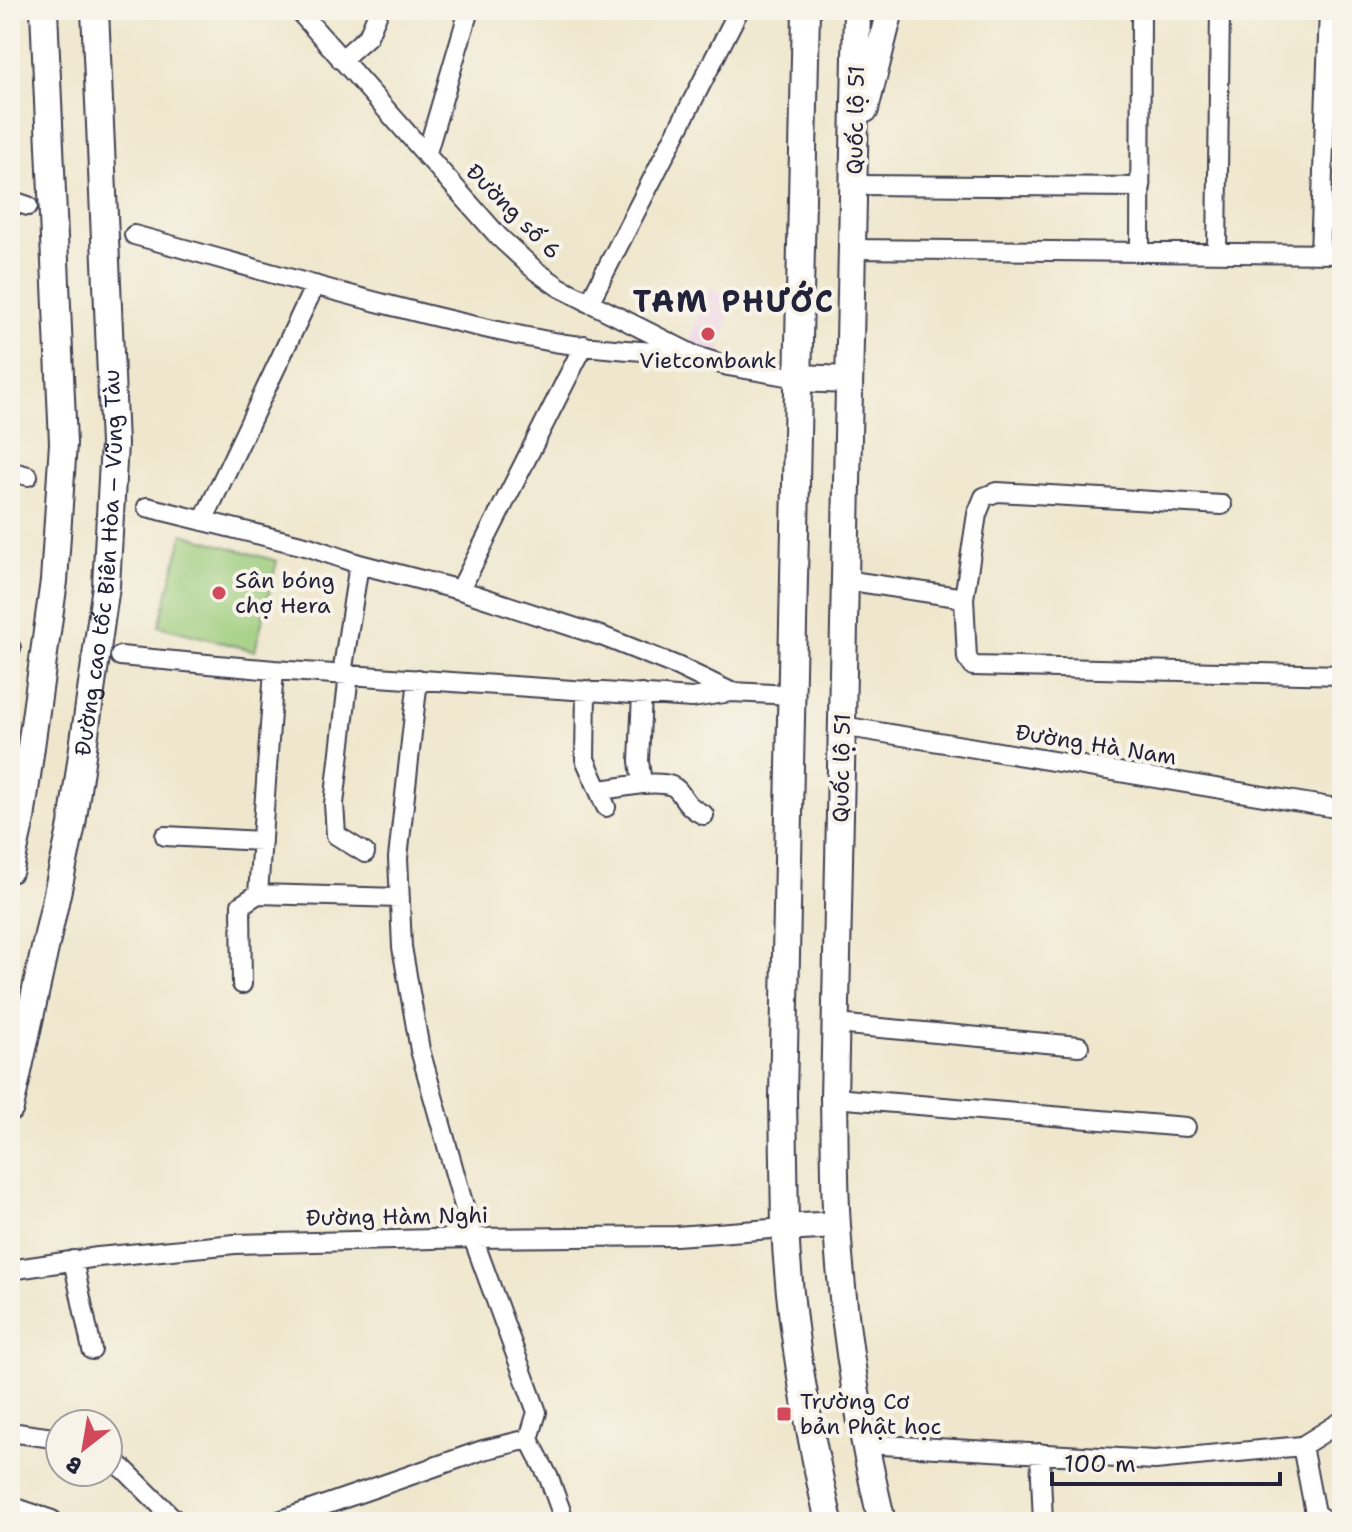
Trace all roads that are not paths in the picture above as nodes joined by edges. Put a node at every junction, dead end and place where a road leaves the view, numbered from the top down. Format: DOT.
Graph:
graph roads {
  1 [pos="44,10"];
  2 [pos="95,10"];
  3 [pos="298,10"];
  4 [pos="379,10"];
  5 [pos="469,10"];
  6 [pos="739,10"];
  7 [pos="806,10"];
  8 [pos="857,10"];
  9 [pos="890,10"];
  10 [pos="1141,10"];
  11 [pos="1220,10"];
  12 [pos="1329,10"];
  13 [pos="341,60"];
  14 [pos="854,155"];
  15 [pos="426,156"];
  16 [pos="853,185"];
  17 [pos="1141,187"];
  18 [pos="134,235"];
  19 [pos="852,249"];
  20 [pos="1140,251"];
  21 [pos="1217,251"];
  22 [pos="1320,253"];
  23 [pos="1342,254"];
  24 [pos="315,285"];
  25 [pos="589,303"];
  26 [pos="584,345"];
  27 [pos="696,356"];
  28 [pos="798,378"];
  29 [pos="849,380"];
  30 [pos="1222,505"];
  31 [pos="147,507"];
  32 [pos="203,521"];
  33 [pos="359,564"];
  34 [pos="845,580"];
  35 [pos="460,590"];
  36 [pos="964,598"];
  37 [pos="120,656"];
  38 [pos="274,670"];
  39 [pos="346,674"];
  40 [pos="1342,675"];
  41 [pos="418,679"];
  42 [pos="586,690"];
  43 [pos="731,692"];
  44 [pos="642,694"];
  45 [pos="792,695"];
  46 [pos="842,726"];
  47 [pos="642,784"];
  48 [pos="1342,809"];
  49 [pos="704,815"];
  50 [pos="165,836"];
  51 [pos="262,841"];
  52 [pos="365,853"];
  53 [pos="10,869"];
  54 [pos="258,894"];
  55 [pos="400,898"];
  56 [pos="242,984"];
  57 [pos="836,1024"];
  58 [pos="1079,1046"];
  59 [pos="834,1098"];
  60 [pos="10,1108"];
  61 [pos="1186,1127"];
  62 [pos="836,1225"];
  63 [pos="785,1228"];
  64 [pos="473,1238"];
  65 [pos="73,1260"];
  66 [pos="10,1270"];
  67 [pos="92,1350"];
  68 [pos="1342,1421"];
  69 [pos="11,1433"];
  70 [pos="44,1437"];
  71 [pos="529,1439"];
  72 [pos="864,1444"];
  73 [pos="1302,1446"];
  74 [pos="1040,1453"];
  75 [pos="124,1469"];
  76 [pos="10,1503"];
  77 [pos="52,1520"];
  78 [pos="177,1522"];
  79 [pos="276,1522"];
  80 [pos="565,1522"];
  81 [pos="829,1522"];
  82 [pos="882,1522"];
  83 [pos="1043,1522"];
  84 [pos="1327,1522"];
  1 -- 53 [label="highway, Đường cao tốc Biên Hòa – Vũng Tàu"];
  2 -- 60 [label="highway, Đường cao tốc Biên Hòa – Vũng Tàu"];
  3 -- 13 [label="street, Đường số 6"];
  4 -- 13 [label="street"];
  5 -- 15 [label="street"];
  6 -- 25 [label="street"];
  7 -- 28 [label="highway"];
  8 -- 14 [label="highway, Quốc lộ 51"];
  9 -- 14 [label="highway"];
  10 -- 17 [label="street"];
  11 -- 21 [label="street"];
  12 -- 22 [label="street"];
  13 -- 15 [label="street, Đường số 6"];
  14 -- 16 [label="highway, Quốc lộ 51"];
  15 -- 25 [label="street, Đường số 6"];
  16 -- 17 [label="street"];
  16 -- 19 [label="highway, Quốc lộ 51"];
  17 -- 20 [label="street"];
  18 -- 24 [label="street"];
  19 -- 20 [label="street"];
  19 -- 29 [label="highway, Quốc lộ 51"];
  20 -- 21 [label="street"];
  21 -- 22 [label="street"];
  22 -- 23 [label="street"];
  24 -- 26 [label="street"];
  24 -- 32 [label="street"];
  25 -- 27 [label="street, Đường số 6"];
  26 -- 27 [label="street"];
  26 -- 35 [label="street"];
  27 -- 28 [label="street, Đường số 6"];
  28 -- 29 [label="highway"];
  28 -- 45 [label="highway"];
  29 -- 34 [label="highway, Quốc lộ 51"];
  30 -- 36 [label="street"];
  31 -- 32 [label="street"];
  32 -- 33 [label="street"];
  33 -- 35 [label="street"];
  33 -- 39 [label="street"];
  34 -- 36 [label="street"];
  34 -- 46 [label="highway, Quốc lộ 51"];
  35 -- 43 [label="street"];
  36 -- 40 [label="street"];
  37 -- 38 [label="street"];
  38 -- 39 [label="street"];
  38 -- 51 [label="street"];
  39 -- 41 [label="street"];
  39 -- 52 [label="street"];
  41 -- 42 [label="street"];
  41 -- 55 [label="street"];
  42 -- 44 [label="street"];
  42 -- 47 [label="street"];
  43 -- 44 [label="street"];
  43 -- 45 [label="street"];
  44 -- 47 [label="street"];
  45 -- 63 [label="highway"];
  46 -- 48 [label="street, Đường Hà Nam"];
  46 -- 57 [label="highway, Quốc lộ 51"];
  47 -- 49 [label="street"];
  50 -- 51 [label="street"];
  51 -- 54 [label="street"];
  54 -- 55 [label="street"];
  54 -- 56 [label="street"];
  55 -- 64 [label="street"];
  57 -- 58 [label="street"];
  57 -- 59 [label="highway, Quốc lộ 51"];
  59 -- 61 [label="street"];
  59 -- 62 [label="highway, Quốc lộ 51"];
  62 -- 63 [label="highway"];
  62 -- 72 [label="highway, Quốc lộ 51"];
  63 -- 64 [label="street, Đường Hàm Nghi"];
  63 -- 81 [label="highway"];
  64 -- 65 [label="street, Đường Hàm Nghi"];
  64 -- 71 [label="street"];
  65 -- 66 [label="street, Đường Hàm Nghi"];
  65 -- 67 [label="street"];
  68 -- 73 [label="street"];
  69 -- 70 [label="street"];
  71 -- 79 [label="street"];
  71 -- 80 [label="street"];
  72 -- 74 [label="street"];
  72 -- 82 [label="highway, Quốc lộ 51"];
  73 -- 74 [label="street"];
  73 -- 84 [label="street"];
  74 -- 83 [label="street"];
  75 -- 78 [label="street"];
  76 -- 77 [label="street"];
}
